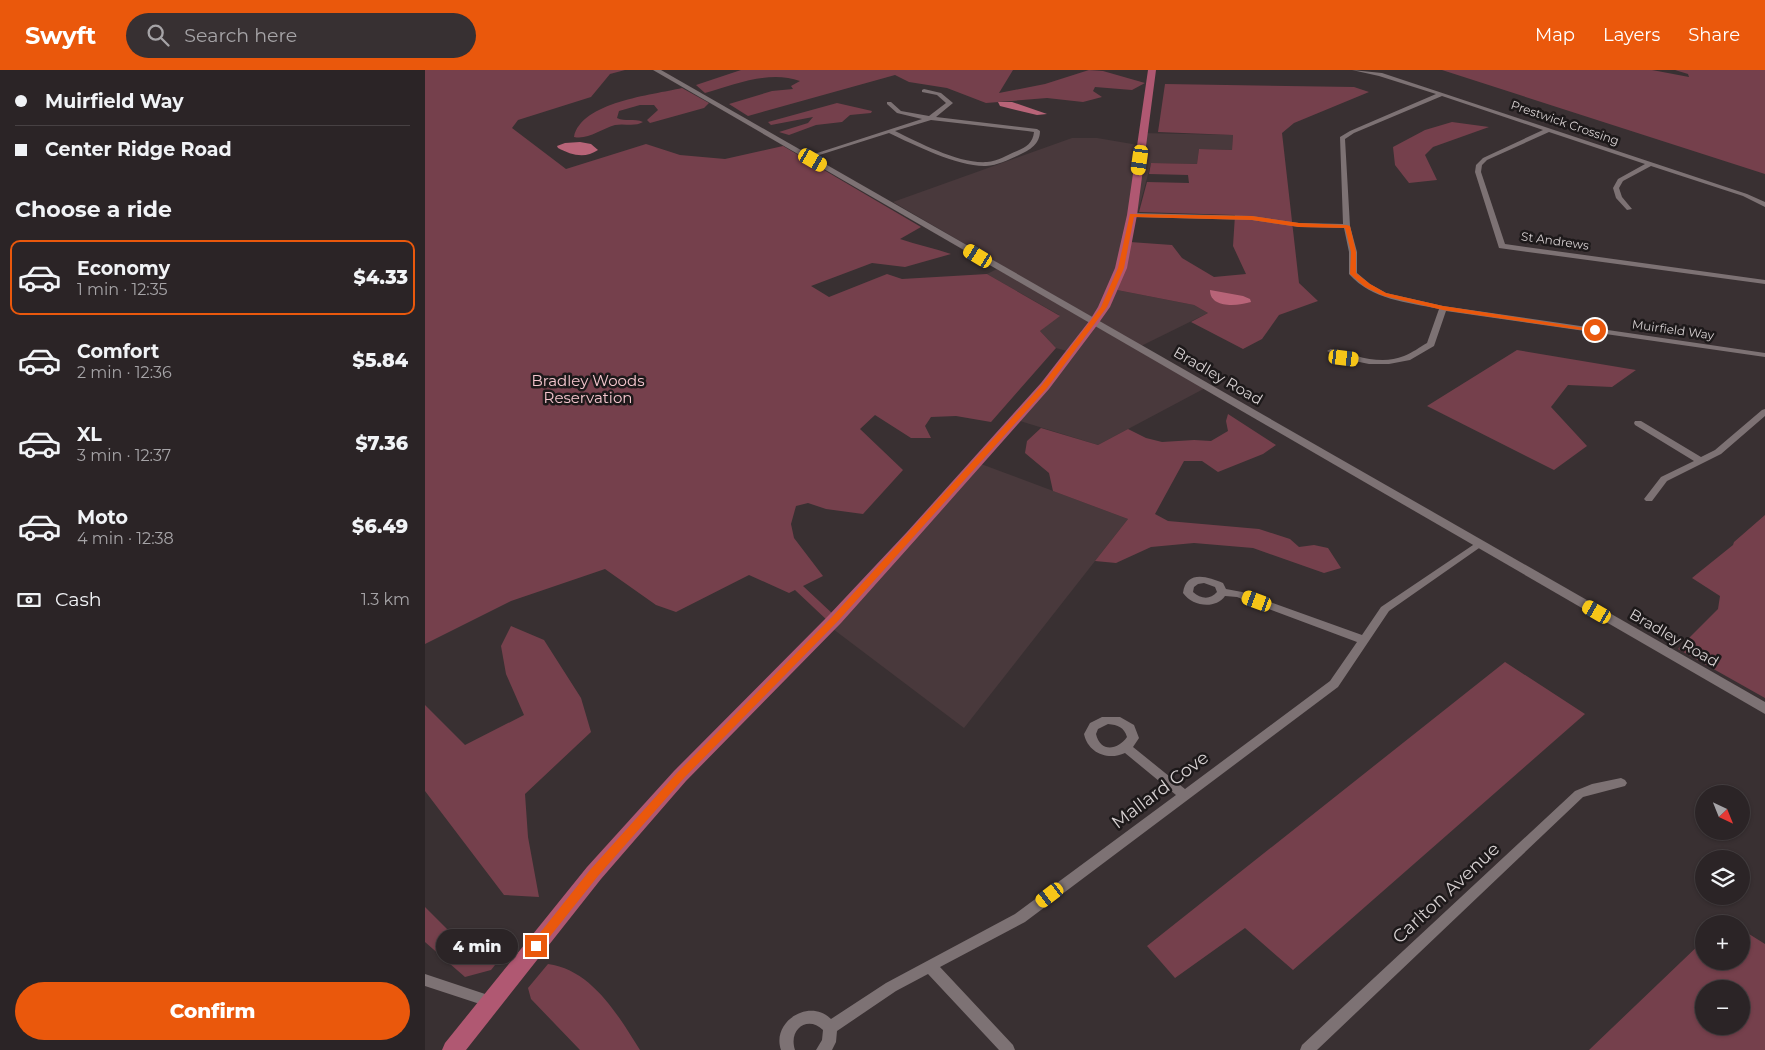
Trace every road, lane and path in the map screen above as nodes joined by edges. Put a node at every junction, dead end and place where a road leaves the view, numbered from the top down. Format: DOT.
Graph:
graph roads {
  1 [pos="656,70"];
  2 [pos="1152,70"];
  3 [pos="1355,70"];
  4 [pos="924,91"];
  5 [pos="1442,94"];
  6 [pos="889,103"];
  7 [pos="930,118"];
  8 [pos="1548,130"];
  9 [pos="891,132"];
  10 [pos="811,158"];
  11 [pos="1650,164"];
  12 [pos="1765,205"];
  13 [pos="1629,209"];
  14 [pos="1132,215"];
  15 [pos="1347,226"];
  16 [pos="1765,282"];
  17 [pos="1443,308"];
  18 [pos="1094,322"];
  19 [pos="1331,351"];
  20 [pos="1765,355"];
  21 [pos="1765,412"];
  22 [pos="1639,423"];
  23 [pos="1699,460"];
  24 [pos="1649,498"];
  25 [pos="1479,544"];
  26 [pos="1222,592"];
  27 [pos="1364,640"];
  28 [pos="1765,709"];
  29 [pos="1127,748"];
  30 [pos="1621,783"];
  31 [pos="1185,795"];
  32 [pos="930,966"];
  33 [pos="425,980"];
  34 [pos="491,1002"];
  35 [pos="830,1028"];
  36 [pos="453,1050"];
  37 [pos="788,1050"];
  38 [pos="823,1050"];
  39 [pos="1008,1050"];
  40 [pos="1307,1050"];
  1 -- 10 [label="street, Bradley Road"];
  2 -- 14 [label="main road"];
  3 -- 5 [label="street, Prestwick Crossing"];
  4 -- 7 [label="street"];
  5 -- 8 [label="street, Prestwick Crossing"];
  5 -- 15 [label="street, Muirfield Way"];
  6 -- 7 [label="street"];
  7 -- 9 [label="street"];
  7 -- 9 [label="street"];
  8 -- 11 [label="street, Prestwick Crossing"];
  8 -- 16 [label="street, St Andrews"];
  9 -- 10 [label="street"];
  10 -- 18 [label="street, Bradley Road"];
  11 -- 12 [label="street, Prestwick Crossing"];
  11 -- 13 [label="street"];
  14 -- 15 [label="street"];
  14 -- 18 [label="main road"];
  15 -- 17 [label="street, Muirfield Way"];
  17 -- 19 [label="street"];
  17 -- 20 [label="street, Muirfield Way"];
  18 -- 25 [label="street, Bradley Road"];
  18 -- 34 [label="main road"];
  21 -- 23 [label="street"];
  22 -- 23 [label="street"];
  23 -- 24 [label="street"];
  25 -- 27 [label="street, Mallard Cove"];
  25 -- 28 [label="street, Bradley Road"];
  26 -- 27 [label="street"];
  27 -- 31 [label="street, Mallard Cove"];
  29 -- 31 [label="street"];
  30 -- 40 [label="street, Carlton Avenue"];
  31 -- 32 [label="street, Mallard Cove"];
  32 -- 35 [label="street, Mallard Cove"];
  32 -- 39 [label="street"];
  33 -- 34 [label="street"];
  34 -- 36 [label="main road"];
  35 -- 37 [label="street"];
  35 -- 38 [label="street"];
}
